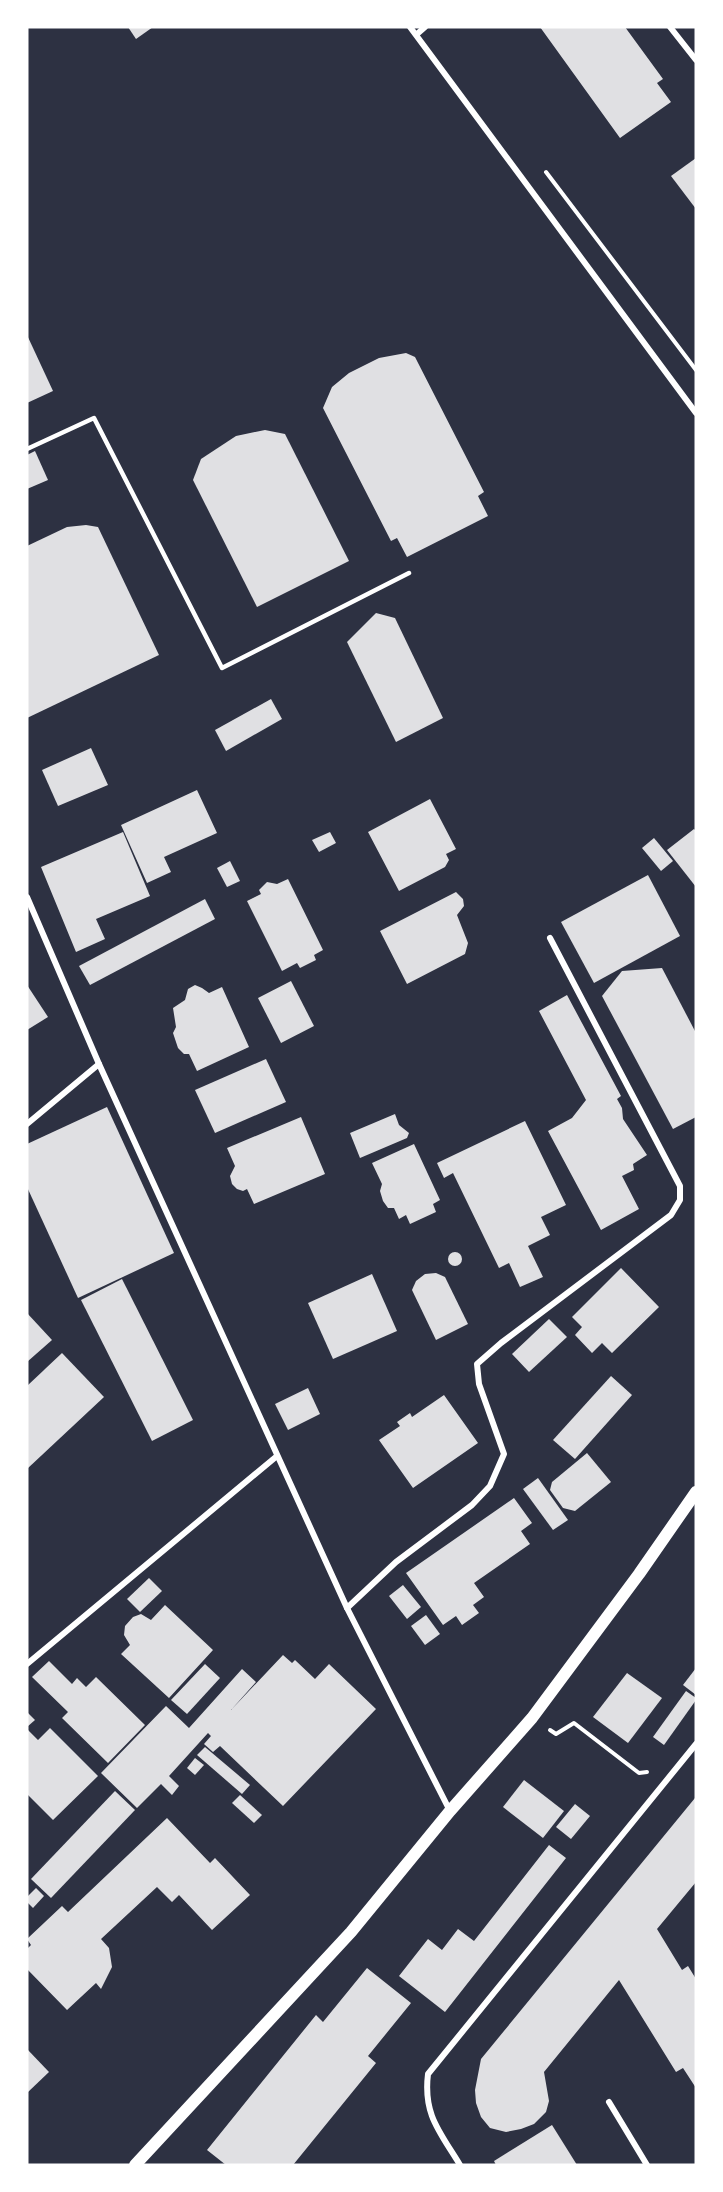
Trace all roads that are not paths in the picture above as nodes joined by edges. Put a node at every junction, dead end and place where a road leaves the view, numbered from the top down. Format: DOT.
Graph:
graph roads {
  1 [pos="410,27"];
  2 [pos="425,27"];
  3 [pos="670,27"];
  4 [pos="417,34"];
  5 [pos="696,60"];
  6 [pos="696,413"];
  7 [pos="27,449"];
  8 [pos="409,573"];
  9 [pos="27,897"];
  10 [pos="550,938"];
  11 [pos="99,1064"];
  12 [pos="27,1124"];
  13 [pos="277,1456"];
  14 [pos="696,1492"];
  15 [pos="347,1608"];
  16 [pos="27,1664"];
  17 [pos="696,1744"];
  18 [pos="450,1811"];
  19 [pos="609,2102"];
  20 [pos="135,2165"];
  21 [pos="460,2165"];
  22 [pos="647,2165"];
  1 -- 4 [label="street"];
  2 -- 4 [label="street"];
  3 -- 5 [label="street"];
  4 -- 6 [label="street"];
  7 -- 8 [label="lane"];
  9 -- 11 [label="street"];
  10 -- 15 [label="street"];
  11 -- 12 [label="street"];
  11 -- 13 [label="street"];
  13 -- 15 [label="street"];
  13 -- 16 [label="street"];
  14 -- 18 [label="main road"];
  15 -- 18 [label="street"];
  17 -- 21 [label="street"];
  18 -- 20 [label="main road"];
  19 -- 22 [label="street"];
}
